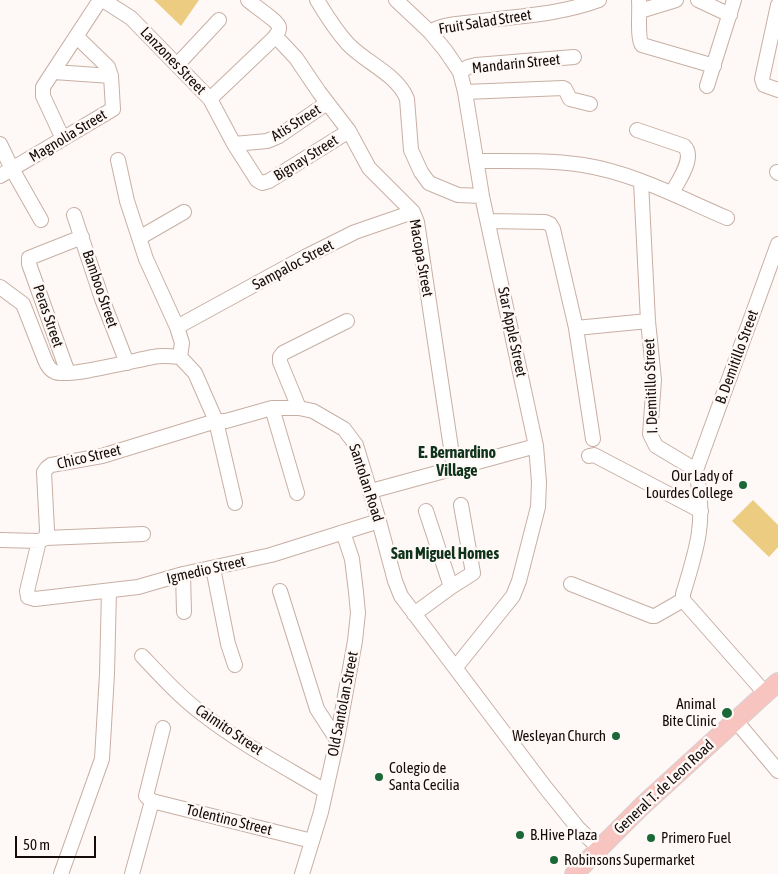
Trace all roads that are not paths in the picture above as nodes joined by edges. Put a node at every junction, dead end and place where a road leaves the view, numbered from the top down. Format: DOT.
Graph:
graph roads {
  1 [pos="101,0"];
  2 [pos="248,0"];
  3 [pos="317,0"];
  4 [pos="396,0"];
  5 [pos="598,0"];
  6 [pos="676,0"];
  7 [pos="698,0"];
  8 [pos="734,0"];
  9 [pos="778,5"];
  10 [pos="640,6"];
  11 [pos="730,15"];
  12 [pos="220,20"];
  13 [pos="430,32"];
  14 [pos="77,37"];
  15 [pos="274,38"];
  16 [pos="574,57"];
  17 [pos="177,65"];
  18 [pos="714,66"];
  19 [pos="54,72"];
  20 [pos="460,72"];
  21 [pos="111,76"];
  22 [pos="707,86"];
  23 [pos="778,90"];
  24 [pos="465,92"];
  25 [pos="210,99"];
  26 [pos="327,103"];
  27 [pos="590,104"];
  28 [pos="637,130"];
  29 [pos="349,131"];
  30 [pos="64,139"];
  31 [pos="0,144"];
  32 [pos="234,144"];
  33 [pos="118,160"];
  34 [pos="476,161"];
  35 [pos="6,173"];
  36 [pos="640,182"];
  37 [pos="262,183"];
  38 [pos="672,193"];
  39 [pos="482,196"];
  40 [pos="184,212"];
  41 [pos="413,212"];
  42 [pos="74,214"];
  43 [pos="727,218"];
  44 [pos="41,220"];
  45 [pos="488,220"];
  46 [pos="82,237"];
  47 [pos="139,238"];
  48 [pos="778,244"];
  49 [pos="0,287"];
  50 [pos="347,321"];
  51 [pos="648,321"];
  52 [pos="177,327"];
  53 [pos="576,328"];
  54 [pos="180,357"];
  55 [pos="127,363"];
  56 [pos="68,373"];
  57 [pos="272,408"];
  58 [pos="299,408"];
  59 [pos="216,420"];
  60 [pos="593,440"];
  61 [pos="536,446"];
  62 [pos="589,456"];
  63 [pos="454,468"];
  64 [pos="696,470"];
  65 [pos="371,491"];
  66 [pos="297,493"];
  67 [pos="235,503"];
  68 [pos="461,505"];
  69 [pos="426,511"];
  70 [pos="701,511"];
  71 [pos="379,521"];
  72 [pos="344,532"];
  73 [pos="143,534"];
  74 [pos="0,540"];
  75 [pos="42,540"];
  76 [pos="213,568"];
  77 [pos="183,574"];
  78 [pos="571,584"];
  79 [pos="451,587"];
  80 [pos="280,591"];
  81 [pos="109,592"];
  82 [pos="683,600"];
  83 [pos="184,612"];
  84 [pos="414,614"];
  85 [pos="142,656"];
  86 [pos="235,665"];
  87 [pos="456,667"];
  88 [pos="772,687"];
  89 [pos="736,721"];
  90 [pos="163,728"];
  91 [pos="337,740"];
  92 [pos="778,770"];
  93 [pos="326,791"];
  94 [pos="149,799"];
  95 [pos="312,841"];
  96 [pos="600,848"];
  97 [pos="60,874"];
  98 [pos="132,874"];
  99 [pos="302,874"];
  100 [pos="574,874"];
  1 -- 14 [label="street"];
  1 -- 17 [label="street, Lanzones Street"];
  2 -- 15 [label="street"];
  3 -- 39 [label="street"];
  4 -- 13 [label="street, Star Apple Street"];
  5 -- 13 [label="street, Fruit Salad Street"];
  6 -- 10 [label="street"];
  7 -- 11 [label="street"];
  8 -- 11 [label="street"];
  9 -- 23 [label="street"];
  10 -- 18 [label="street"];
  11 -- 18 [label="street"];
  12 -- 17 [label="street"];
  13 -- 20 [label="street, Star Apple Street"];
  14 -- 19 [label="street"];
  14 -- 21 [label="street, Magnolia Street"];
  15 -- 25 [label="street"];
  15 -- 26 [label="street, Macopa Street"];
  16 -- 20 [label="street, Mandarin Street"];
  17 -- 25 [label="street, Lanzones Street"];
  18 -- 22 [label="street"];
  19 -- 21 [label="street"];
  19 -- 30 [label="street"];
  20 -- 24 [label="street, Star Apple Street"];
  21 -- 30 [label="street, Magnolia Street"];
  24 -- 27 [label="street"];
  24 -- 34 [label="street, Star Apple Street"];
  25 -- 32 [label="street, Lanzones Street"];
  26 -- 29 [label="street, Macopa Street"];
  26 -- 32 [label="street, Atis Street"];
  28 -- 38 [label="street"];
  29 -- 37 [label="street, Bignay Street"];
  29 -- 41 [label="street, Macopa Street"];
  30 -- 35 [label="street, Magnolia Street"];
  31 -- 35 [label="street"];
  32 -- 37 [label="street, Lanzones Street"];
  33 -- 47 [label="street"];
  34 -- 36 [label="street"];
  34 -- 39 [label="street, Star Apple Street"];
  35 -- 44 [label="street"];
  36 -- 38 [label="street"];
  36 -- 51 [label="street, I. Demitillo Street"];
  38 -- 43 [label="street"];
  39 -- 45 [label="street, Star Apple Street"];
  40 -- 47 [label="street"];
  41 -- 52 [label="street, Sampaloc Street"];
  41 -- 63 [label="street, Macopa Street"];
  42 -- 46 [label="street, Bamboo Street"];
  45 -- 53 [label="street"];
  45 -- 61 [label="street, Star Apple Street"];
  46 -- 55 [label="street, Bamboo Street"];
  46 -- 56 [label="street, Peras Street"];
  47 -- 52 [label="street"];
  48 -- 64 [label="street, B. Demitillo Street"];
  49 -- 56 [label="street"];
  50 -- 58 [label="street"];
  51 -- 53 [label="street, I. Demitillo Street"];
  51 -- 64 [label="street, I. Demitillo Street"];
  52 -- 54 [label="street"];
  53 -- 60 [label="street"];
  54 -- 55 [label="street"];
  54 -- 59 [label="street"];
  55 -- 56 [label="street"];
  57 -- 58 [label="street, Santolan Road"];
  57 -- 59 [label="street, Santolan Road"];
  57 -- 66 [label="street"];
  58 -- 65 [label="street, Santolan Road"];
  59 -- 67 [label="street"];
  59 -- 75 [label="street, Chico Street"];
  61 -- 63 [label="street"];
  61 -- 87 [label="street, Star Apple Street"];
  62 -- 70 [label="street"];
  63 -- 65 [label="street"];
  64 -- 70 [label="street"];
  65 -- 71 [label="street, Santolan Road"];
  68 -- 79 [label="street"];
  69 -- 79 [label="street"];
  70 -- 82 [label="street"];
  71 -- 72 [label="street, Igmedio Street"];
  71 -- 84 [label="street, Santolan Road"];
  72 -- 76 [label="street, Igmedio Street"];
  72 -- 91 [label="street, Old Santolan Street"];
  73 -- 75 [label="street"];
  74 -- 75 [label="street"];
  75 -- 81 [label="street, Igmedio Street"];
  76 -- 77 [label="street, Igmedio Street"];
  76 -- 86 [label="street"];
  77 -- 81 [label="street, Igmedio Street"];
  77 -- 83 [label="street"];
  78 -- 82 [label="street"];
  79 -- 84 [label="street"];
  80 -- 91 [label="street"];
  81 -- 97 [label="street"];
  82 -- 88 [label="street"];
  84 -- 87 [label="street, Santolan Road"];
  85 -- 93 [label="street, Caimito Street"];
  87 -- 96 [label="street, Santolan Road"];
  88 -- 89 [label="main road, General T. de Leon Road"];
  89 -- 92 [label="street"];
  89 -- 96 [label="main road, General T. de Leon Road"];
  90 -- 94 [label="street"];
  91 -- 93 [label="street, Old Santolan Street"];
  93 -- 95 [label="street, Old Santolan Street"];
  94 -- 95 [label="street, Tolentino Street"];
  94 -- 98 [label="street"];
  95 -- 99 [label="street, Old Santolan Street"];
  96 -- 100 [label="main road, General T. de Leon Road"];
}
